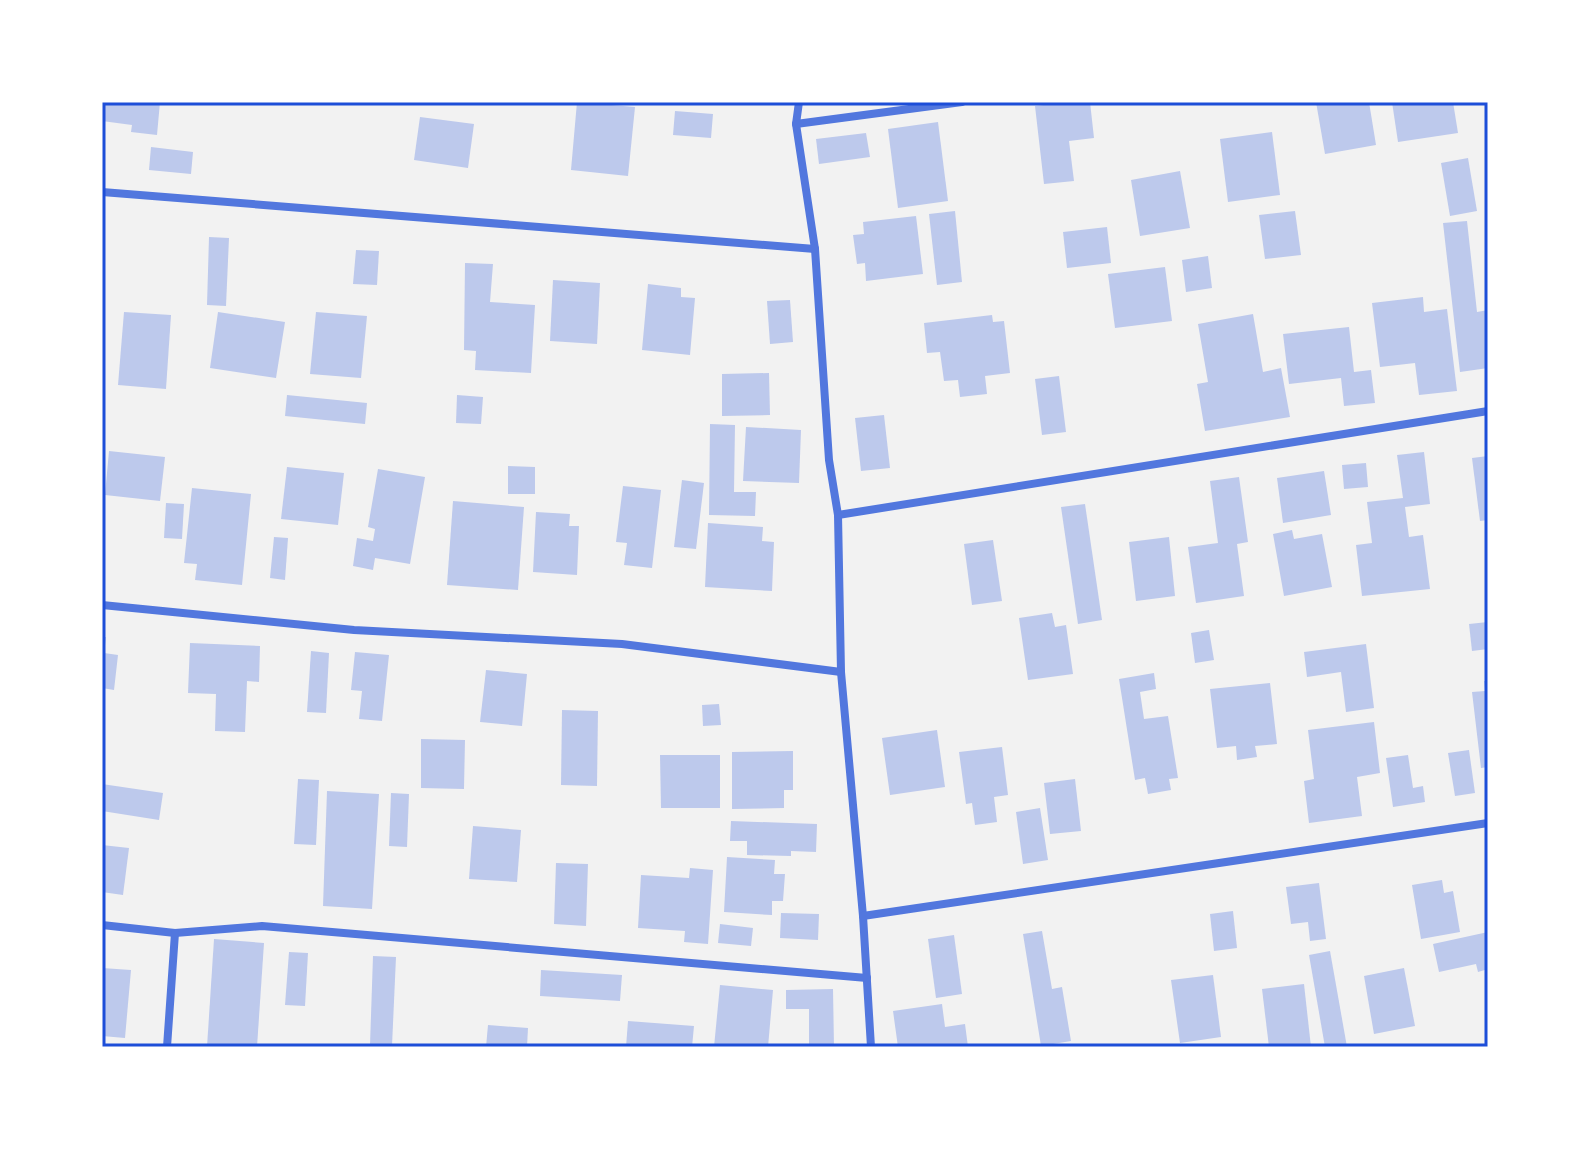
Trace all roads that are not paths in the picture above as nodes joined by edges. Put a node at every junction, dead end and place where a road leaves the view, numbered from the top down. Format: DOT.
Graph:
graph roads {
  1 [pos="799,102"];
  2 [pos="962,102"];
  3 [pos="796,124"];
  4 [pos="102,192"];
  5 [pos="815,249"];
  6 [pos="1488,411"];
  7 [pos="838,515"];
  8 [pos="102,605"];
  9 [pos="841,672"];
  10 [pos="1488,823"];
  11 [pos="863,916"];
  12 [pos="102,925"];
  13 [pos="175,933"];
  14 [pos="867,978"];
  15 [pos="167,1047"];
  16 [pos="871,1047"];
  1 -- 3 [label="street"];
  2 -- 3 [label="street"];
  3 -- 5 [label="street"];
  4 -- 5 [label="street"];
  5 -- 7 [label="street"];
  6 -- 7 [label="street"];
  7 -- 9 [label="street"];
  8 -- 9 [label="street"];
  9 -- 11 [label="street"];
  10 -- 11 [label="street"];
  11 -- 14 [label="street"];
  12 -- 13 [label="street"];
  13 -- 14 [label="street"];
  13 -- 15 [label="street"];
  14 -- 16 [label="street"];
}
